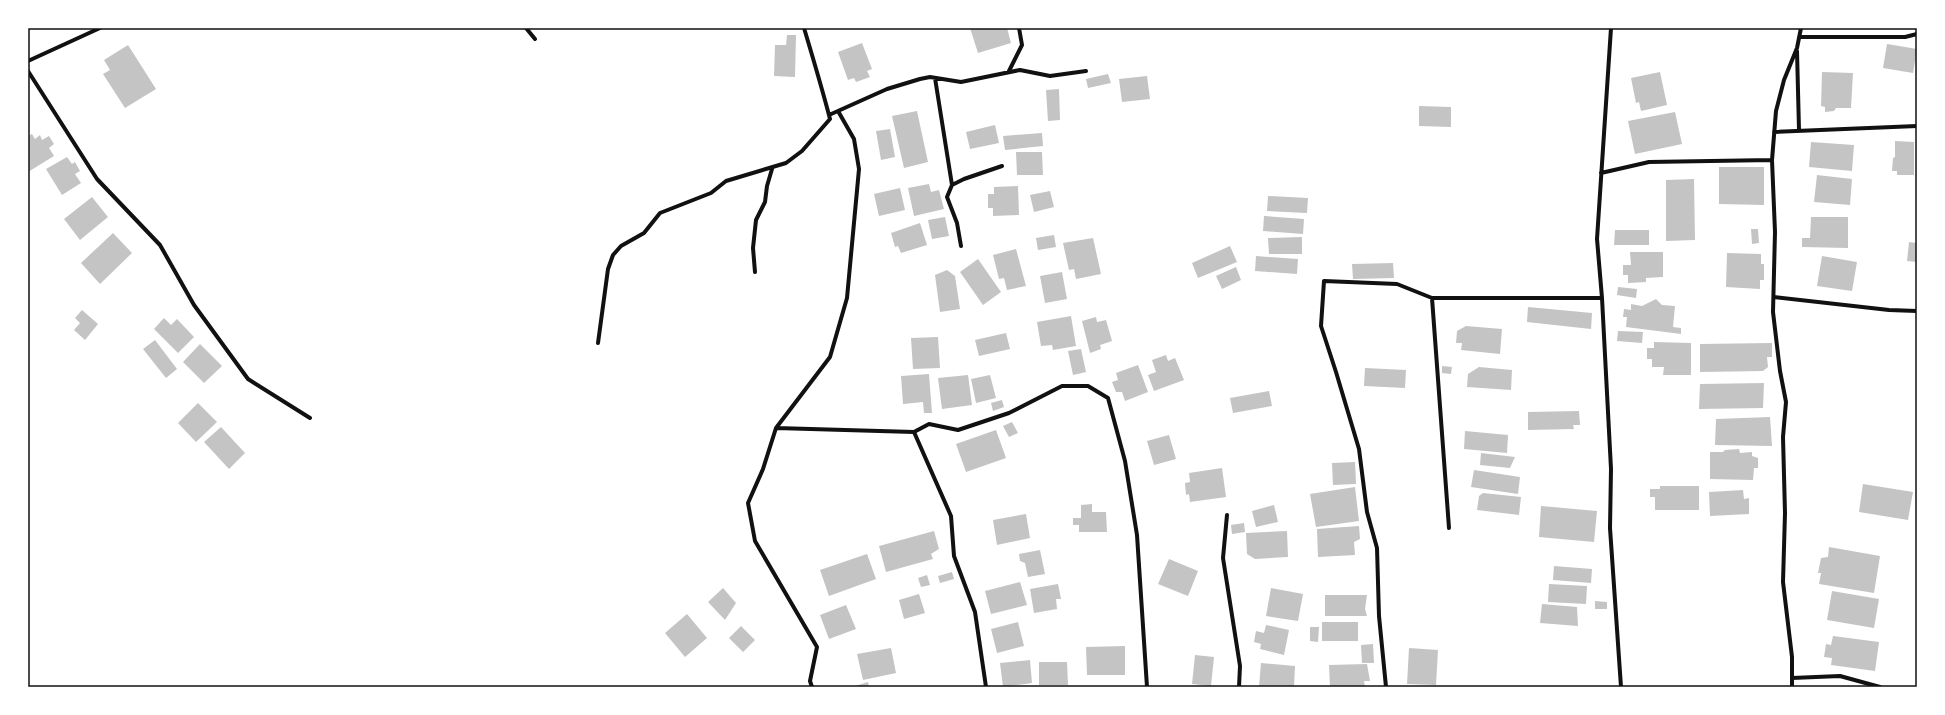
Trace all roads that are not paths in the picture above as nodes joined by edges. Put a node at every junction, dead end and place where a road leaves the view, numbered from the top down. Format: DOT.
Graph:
graph roads {
  1 [pos="100,28"];
  2 [pos="526,28"];
  3 [pos="804,28"];
  4 [pos="1019,28"];
  5 [pos="1611,28"];
  6 [pos="1801,28"];
  7 [pos="1917,34"];
  8 [pos="1799,37"];
  9 [pos="535,39"];
  10 [pos="1797,48"];
  11 [pos="28,61"];
  12 [pos="28,71"];
  13 [pos="1010,71"];
  14 [pos="1086,71"];
  15 [pos="935,78"];
  16 [pos="838,111"];
  17 [pos="829,115"];
  18 [pos="1917,126"];
  19 [pos="1799,130"];
  20 [pos="1774,132"];
  21 [pos="1772,160"];
  22 [pos="1002,166"];
  23 [pos="772,169"];
  24 [pos="1601,173"];
  25 [pos="952,185"];
  26 [pos="961,246"];
  27 [pos="755,272"];
  28 [pos="1774,297"];
  29 [pos="1432,298"];
  30 [pos="1602,298"];
  31 [pos="1917,311"];
  32 [pos="598,343"];
  33 [pos="310,418"];
  34 [pos="776,428"];
  35 [pos="914,432"];
  36 [pos="1227,516"];
  37 [pos="1449,528"];
  38 [pos="1792,678"];
  39 [pos="812,687"];
  40 [pos="986,687"];
  41 [pos="1147,687"];
  42 [pos="1239,687"];
  43 [pos="1386,687"];
  44 [pos="1621,687"];
  45 [pos="1792,687"];
  46 [pos="1880,687"];
  1 -- 11 [label="street"];
  2 -- 9 [label="street"];
  3 -- 17 [label="street"];
  4 -- 13 [label="street"];
  5 -- 24 [label="street"];
  6 -- 8 [label="street"];
  7 -- 8 [label="street"];
  8 -- 10 [label="street"];
  10 -- 19 [label="street"];
  10 -- 20 [label="street"];
  12 -- 33 [label="street"];
  13 -- 14 [label="street"];
  13 -- 15 [label="street"];
  15 -- 16 [label="street"];
  15 -- 25 [label="street"];
  16 -- 17 [label="street"];
  16 -- 34 [label="street"];
  17 -- 23 [label="street"];
  18 -- 19 [label="street"];
  19 -- 20 [label="street"];
  20 -- 21 [label="street"];
  21 -- 24 [label="street"];
  21 -- 28 [label="street"];
  22 -- 25 [label="street"];
  23 -- 27 [label="street"];
  23 -- 32 [label="street"];
  24 -- 30 [label="street"];
  25 -- 26 [label="street"];
  28 -- 31 [label="street"];
  28 -- 38 [label="street"];
  29 -- 30 [label="street"];
  29 -- 37 [label="street"];
  29 -- 43 [label="street"];
  30 -- 44 [label="street"];
  34 -- 35 [label="street"];
  34 -- 39 [label="street"];
  35 -- 40 [label="street"];
  35 -- 41 [label="street"];
  36 -- 42 [label="street"];
  38 -- 45 [label="street"];
  38 -- 46 [label="street"];
}
